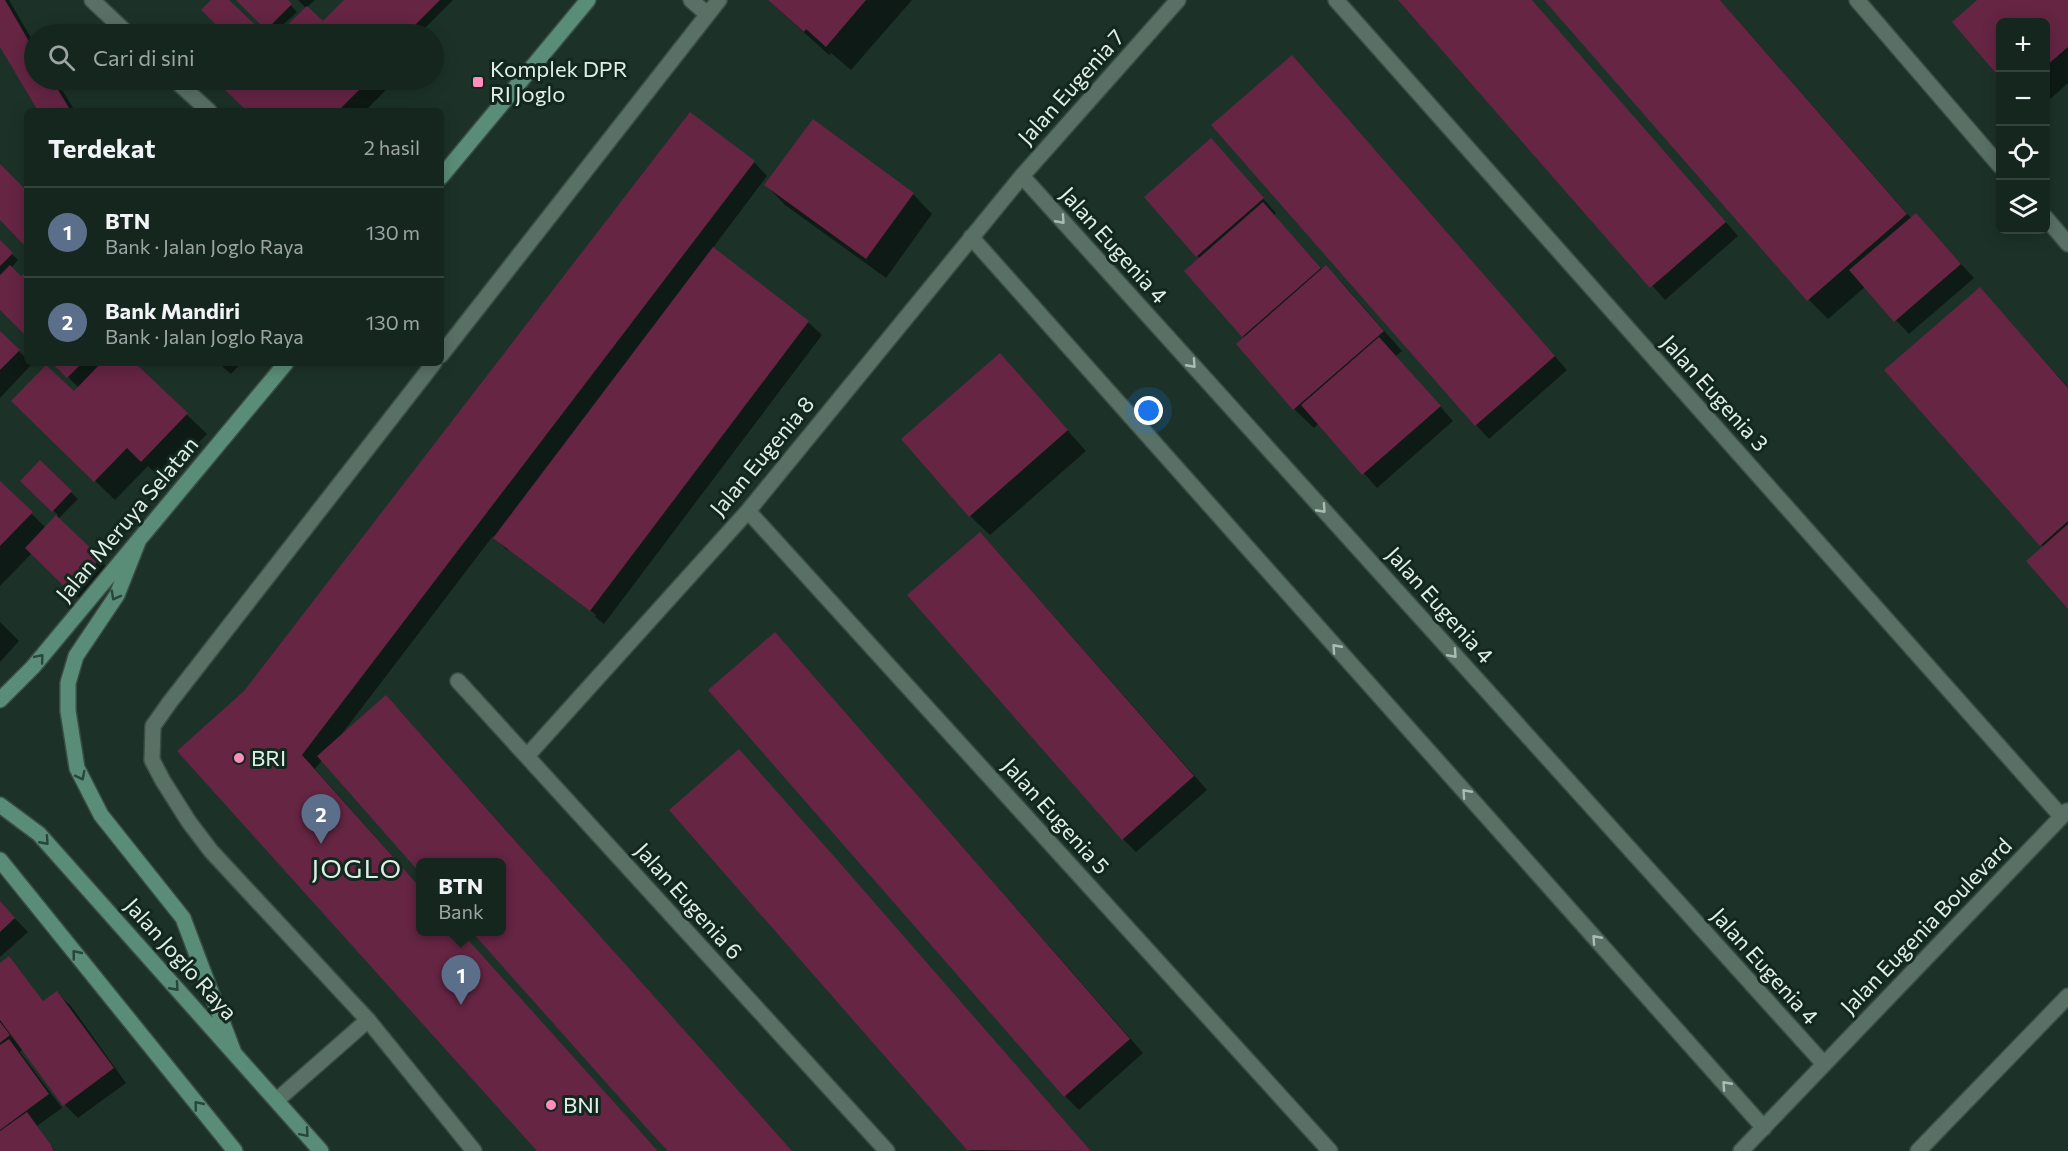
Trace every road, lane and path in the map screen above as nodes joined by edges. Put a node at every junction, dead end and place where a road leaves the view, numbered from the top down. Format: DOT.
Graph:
graph roads {
  1 [pos="92,0"];
  2 [pos="588,0"];
  3 [pos="691,0"];
  4 [pos="719,0"];
  5 [pos="1178,0"];
  6 [pos="1336,0"];
  7 [pos="1857,0"];
  8 [pos="707,14"];
  9 [pos="117,24"];
  10 [pos="187,90"];
  11 [pos="206,108"];
  12 [pos="1996,160"];
  13 [pos="444,173"];
  14 [pos="1022,176"];
  15 [pos="2050,223"];
  16 [pos="971,237"];
  17 [pos="2068,244"];
  18 [pos="444,351"];
  19 [pos="284,366"];
  20 [pos="432,366"];
  21 [pos="748,511"];
  22 [pos="138,542"];
  23 [pos="458,681"];
  24 [pos="0,700"];
  25 [pos="527,756"];
  26 [pos="0,805"];
  27 [pos="2065,813"];
  28 [pos="0,860"];
  29 [pos="2068,996"];
  30 [pos="368,1020"];
  31 [pos="234,1053"];
  32 [pos="1824,1064"];
  33 [pos="277,1100"];
  34 [pos="1764,1128"];
  35 [pos="235,1151"];
  36 [pos="321,1151"];
  37 [pos="474,1151"];
  38 [pos="887,1151"];
  39 [pos="1330,1151"];
  40 [pos="1741,1151"];
  41 [pos="1918,1151"];
  1 -- 9 [label="street"];
  2 -- 13 [label="main road"];
  3 -- 8 [label="street"];
  4 -- 8 [label="street"];
  5 -- 14 [label="street, Jalan Eugenia 7"];
  6 -- 27 [label="street, Jalan Eugenia 3"];
  7 -- 12 [label="street"];
  8 -- 18 [label="street"];
  10 -- 11 [label="street"];
  14 -- 16 [label="street, Jalan Eugenia 8"];
  14 -- 32 [label="street, Jalan Eugenia 4, one-way"];
  15 -- 17 [label="street"];
  16 -- 21 [label="street, Jalan Eugenia 8"];
  34 -- 16 [label="street, one-way"];
  19 -- 22 [label="main road, Jalan Meruya Selatan"];
  20 -- 30 [label="street"];
  21 -- 25 [label="street, Jalan Eugenia 8"];
  21 -- 39 [label="street, Jalan Eugenia 5"];
  24 -- 22 [label="main road, Jalan Meruya Selatan, one-way"];
  22 -- 31 [label="main road, one-way"];
  23 -- 25 [label="street, Jalan Eugenia 6"];
  25 -- 38 [label="street, Jalan Eugenia 6"];
  26 -- 31 [label="main road, Jalan Joglo Raya, one-way"];
  27 -- 32 [label="street, Jalan Eugenia Boulevard"];
  35 -- 28 [label="main road, one-way"];
  29 -- 41 [label="street"];
  30 -- 33 [label="street"];
  30 -- 37 [label="street"];
  31 -- 33 [label="main road, Jalan Joglo Raya"];
  32 -- 34 [label="street, Jalan Eugenia Boulevard"];
  33 -- 36 [label="main road, Jalan Joglo Raya, one-way"];
  34 -- 40 [label="street, Jalan Eugenia Boulevard"];
}
